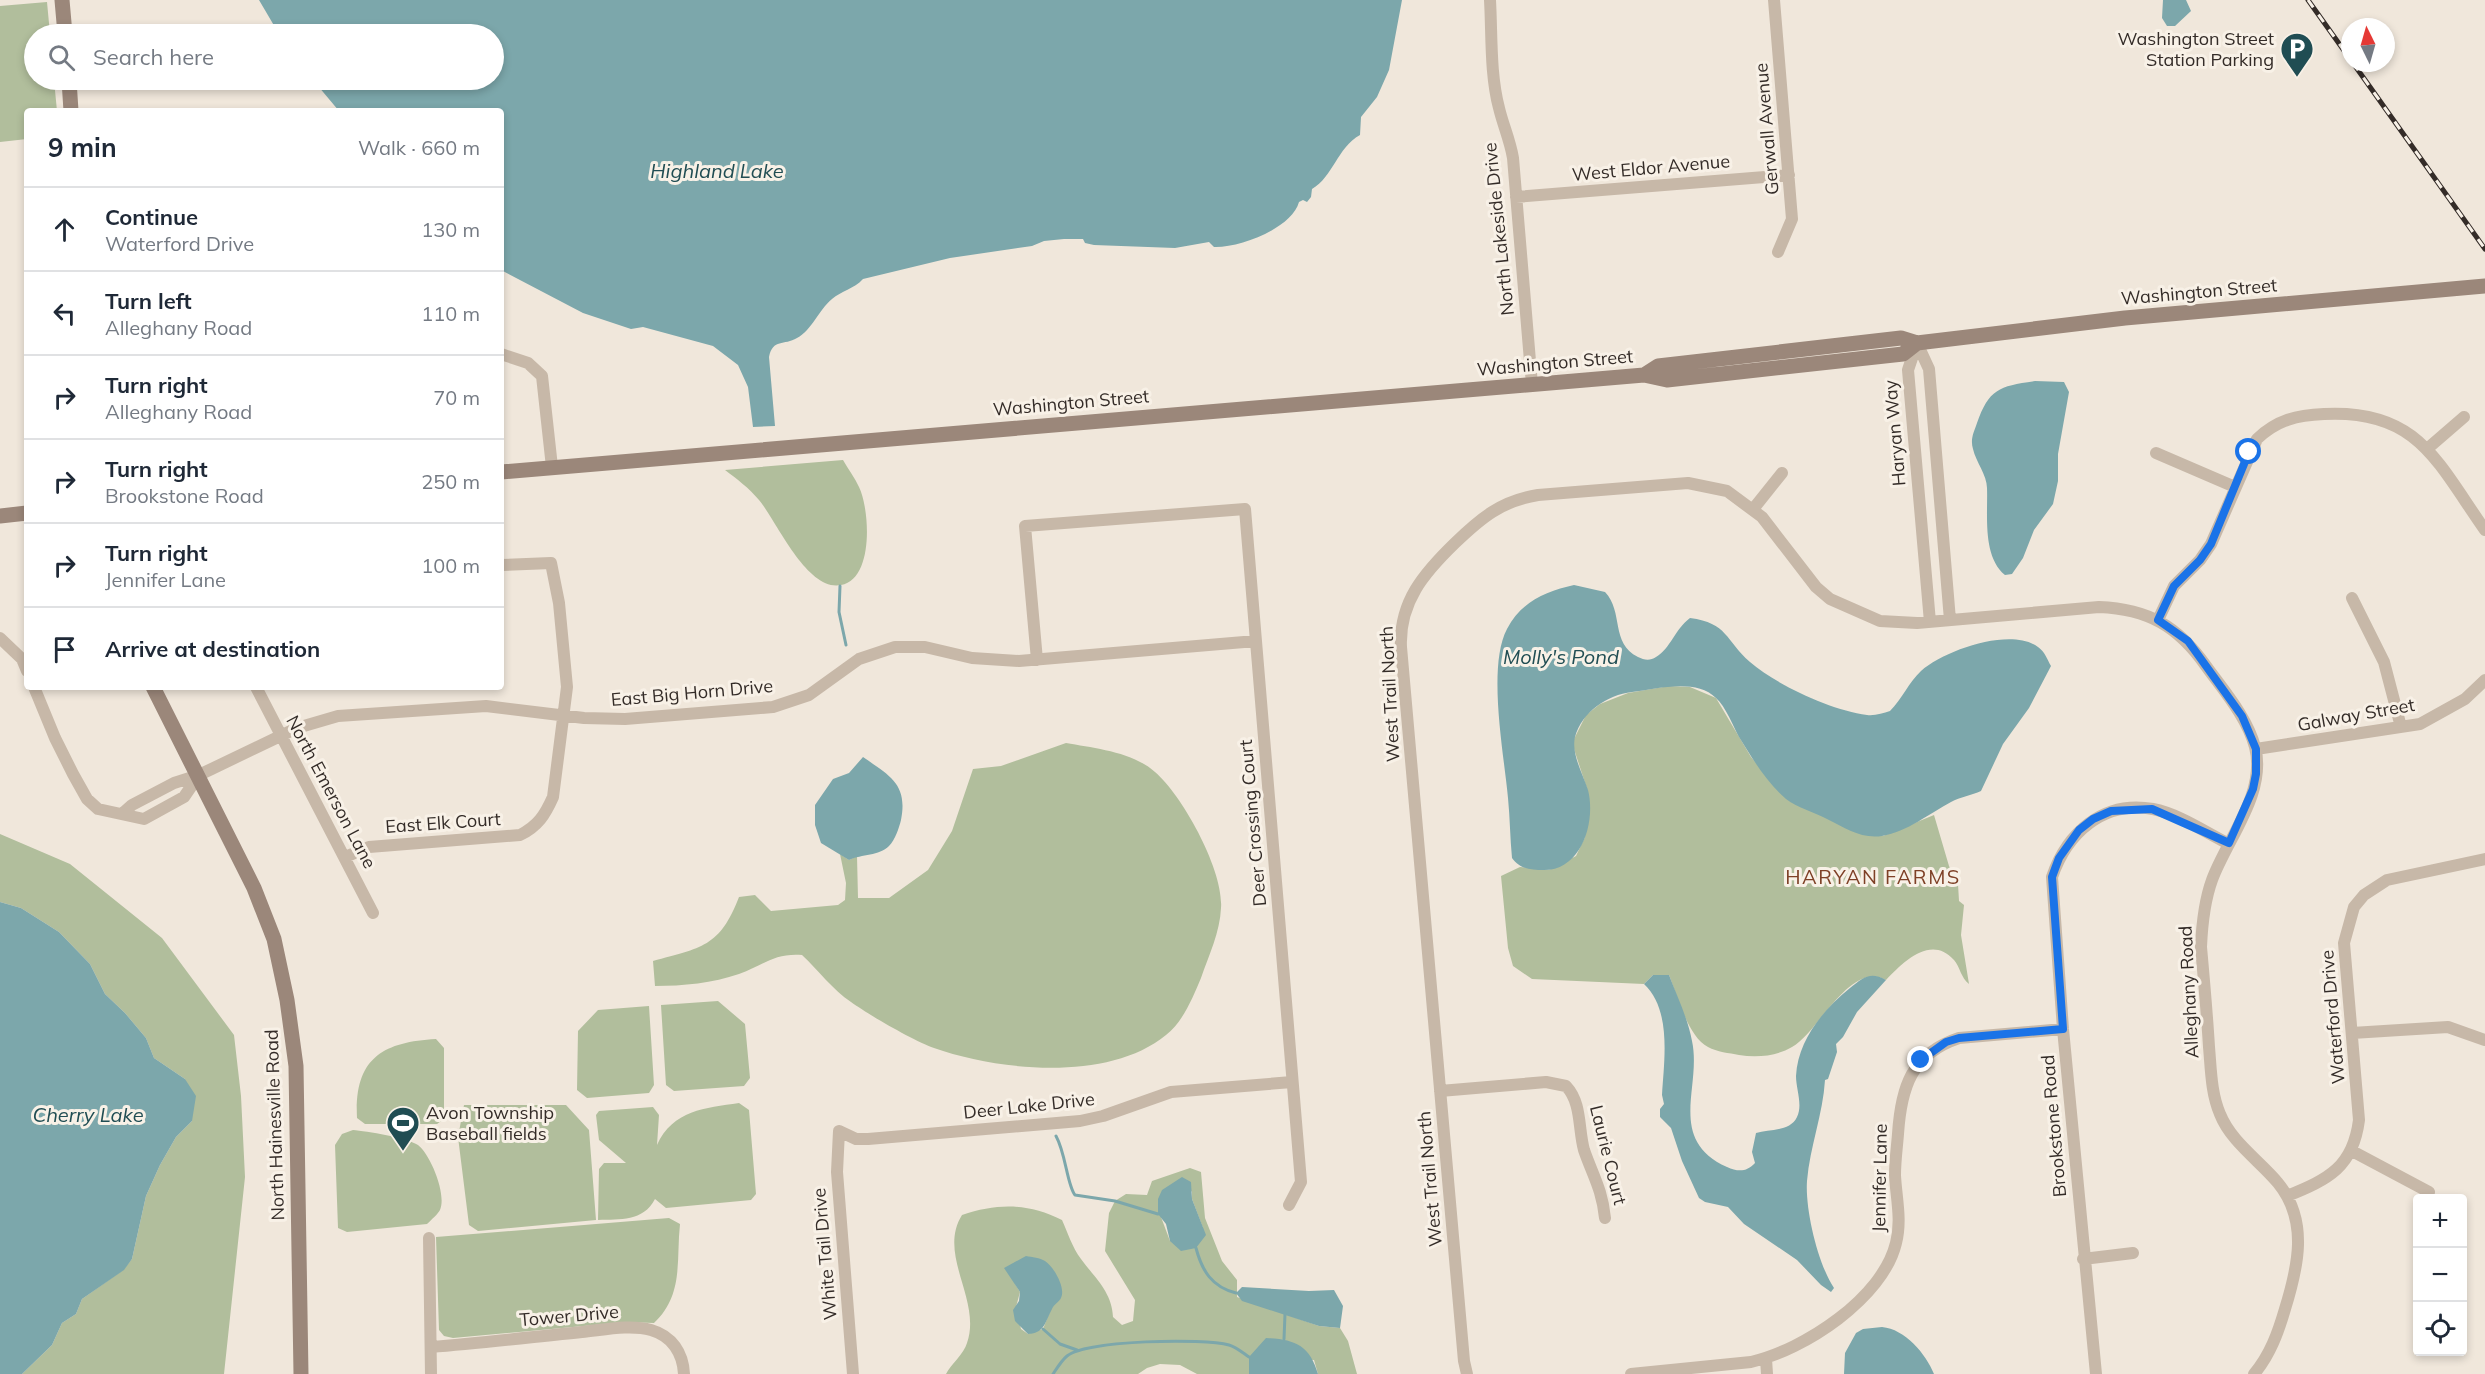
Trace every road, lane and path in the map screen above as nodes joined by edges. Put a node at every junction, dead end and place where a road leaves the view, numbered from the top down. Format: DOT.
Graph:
graph roads {
  1 [pos="62,0"];
  2 [pos="1490,0"];
  3 [pos="1774,0"];
  4 [pos="64,24"];
  5 [pos="70,90"];
  6 [pos="71,108"];
  7 [pos="1789,175"];
  8 [pos="1516,197"];
  9 [pos="1778,252"];
  10 [pos="2485,286"];
  11 [pos="1917,343"];
  12 [pos="504,355"];
  13 [pos="1532,385"];
  14 [pos="2464,417"];
  15 [pos="2427,449"];
  16 [pos="2156,453"];
  17 [pos="552,467"];
  18 [pos="504,472"];
  19 [pos="1782,473"];
  20 [pos="2235,487"];
  21 [pos="1754,508"];
  22 [pos="24,513"];
  23 [pos="0,516"];
  24 [pos="2485,530"];
  25 [pos="504,566"];
  26 [pos="2352,598"];
  27 [pos="2158,620"];
  28 [pos="1940,621"];
  29 [pos="0,638"];
  30 [pos="1256,641"];
  31 [pos="1037,660"];
  32 [pos="24,664"];
  33 [pos="2485,680"];
  34 [pos="35,690"];
  35 [pos="155,690"];
  36 [pos="258,690"];
  37 [pos="563,715"];
  38 [pos="2401,727"];
  39 [pos="281,736"];
  40 [pos="2256,749"];
  41 [pos="199,775"];
  42 [pos="123,813"];
  43 [pos="2229,843"];
  44 [pos="345,857"];
  45 [pos="2485,859"];
  46 [pos="374,913"];
  47 [pos="2063,1029"];
  48 [pos="2352,1033"];
  49 [pos="2485,1040"];
  50 [pos="1292,1082"];
  51 [pos="1440,1091"];
  52 [pos="838,1131"];
  53 [pos="2352,1151"];
  54 [pos="2429,1192"];
  55 [pos="2287,1196"];
  56 [pos="1289,1205"];
  57 [pos="1605,1218"];
  58 [pos="429,1238"];
  59 [pos="2133,1253"];
  60 [pos="2083,1259"];
  61 [pos="431,1347"];
  62 [pos="1766,1359"];
  63 [pos="301,1374"];
  64 [pos="431,1374"];
  65 [pos="684,1374"];
  66 [pos="853,1374"];
  67 [pos="1467,1374"];
  68 [pos="1631,1374"];
  69 [pos="1767,1374"];
  70 [pos="2096,1374"];
  71 [pos="2254,1374"];
  1 -- 4 [label="main road"];
  2 -- 8 [label="street, North Lakeside Drive"];
  3 -- 7 [label="street, Gerwall Avenue"];
  5 -- 6 [label="main road"];
  7 -- 8 [label="street, West Eldor Avenue"];
  7 -- 9 [label="street, Gerwall Avenue"];
  8 -- 13 [label="street, North Lakeside Drive"];
  10 -- 11 [label="main road, Washington Street"];
  11 -- 13 [label="main road, Washington Street"];
  11 -- 28 [label="street"];
  11 -- 28 [label="street, Haryan Way"];
  12 -- 17 [label="street"];
  13 -- 17 [label="main road, Washington Street"];
  14 -- 15 [label="street"];
  15 -- 20 [label="street"];
  15 -- 24 [label="street"];
  16 -- 20 [label="street"];
  17 -- 18 [label="main road, Washington Street"];
  19 -- 21 [label="street"];
  20 -- 27 [label="street"];
  21 -- 28 [label="street, West Trail North"];
  21 -- 51 [label="street, West Trail North"];
  22 -- 23 [label="main road"];
  25 -- 37 [label="street, East Elk Court"];
  26 -- 38 [label="street"];
  27 -- 28 [label="street, Alleghany Road"];
  27 -- 40 [label="street, Alleghany Road"];
  29 -- 32 [label="street"];
  30 -- 31 [label="street, East Big Horn Drive"];
  30 -- 31 [label="street, Deer Crossing Court"];
  30 -- 50 [label="street, Deer Crossing Court"];
  31 -- 37 [label="street, East Big Horn Drive"];
  33 -- 38 [label="street, Galway Street"];
  34 -- 42 [label="street"];
  35 -- 41 [label="main road, North Hainesville Road"];
  36 -- 39 [label="street, North Emerson Lane"];
  37 -- 39 [label="street, East Big Horn Drive"];
  37 -- 44 [label="street, East Elk Court"];
  38 -- 40 [label="street, Galway Street"];
  39 -- 41 [label="street, East Big Horn Drive"];
  39 -- 44 [label="street, North Emerson Lane"];
  40 -- 43 [label="street, Alleghany Road"];
  41 -- 42 [label="street, East Big Horn Drive"];
  41 -- 42 [label="street"];
  41 -- 63 [label="main road, North Hainesville Road"];
  43 -- 47 [label="street, Brookstone Road"];
  43 -- 55 [label="street, Alleghany Road"];
  44 -- 46 [label="street, North Emerson Lane"];
  45 -- 48 [label="street, Waterford Drive"];
  47 -- 60 [label="street, Brookstone Road"];
  47 -- 62 [label="street, Jennifer Lane"];
  48 -- 49 [label="street"];
  48 -- 53 [label="street, Waterford Drive"];
  50 -- 52 [label="street, Deer Lake Drive"];
  50 -- 56 [label="street, Deer Crossing Court"];
  51 -- 57 [label="street, Laurie Court"];
  51 -- 67 [label="street, West Trail North"];
  52 -- 66 [label="street, White Tail Drive"];
  53 -- 54 [label="street"];
  53 -- 55 [label="street, Waterford Drive"];
  55 -- 71 [label="street, Alleghany Road"];
  58 -- 61 [label="street"];
  59 -- 60 [label="street"];
  60 -- 70 [label="street, Brookstone Road"];
  61 -- 64 [label="street"];
  61 -- 65 [label="street, Tower Drive"];
  62 -- 68 [label="street, Jennifer Lane"];
  62 -- 69 [label="street"];
}
